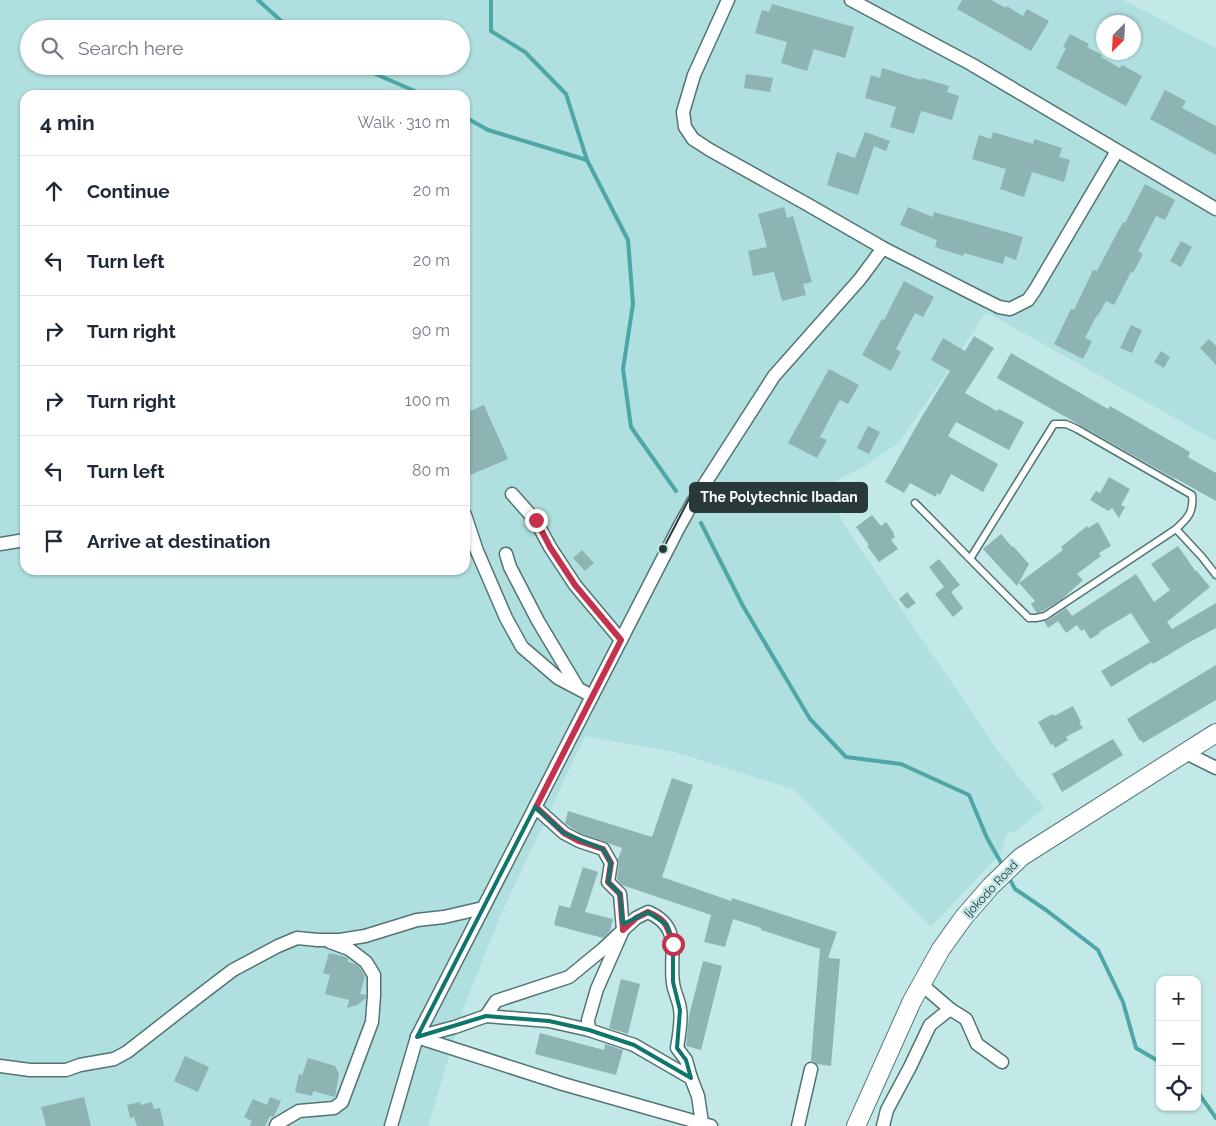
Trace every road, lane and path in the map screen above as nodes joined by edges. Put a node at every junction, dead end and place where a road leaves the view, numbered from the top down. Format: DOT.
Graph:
graph roads {
  1 [pos="728,0"];
  2 [pos="851,0"];
  3 [pos="1117,151"];
  4 [pos="1216,209"];
  5 [pos="883,248"];
  6 [pos="512,494"];
  7 [pos="915,503"];
  8 [pos="1176,529"];
  9 [pos="470,530"];
  10 [pos="20,541"];
  11 [pos="0,544"];
  12 [pos="506,554"];
  13 [pos="970,559"];
  14 [pos="1216,575"];
  15 [pos="621,640"];
  16 [pos="578,688"];
  17 [pos="592,696"];
  18 [pos="1216,733"];
  19 [pos="1186,753"];
  20 [pos="1216,768"];
  21 [pos="536,807"];
  22 [pos="483,908"];
  23 [pos="623,930"];
  24 [pos="326,940"];
  25 [pos="921,984"];
  26 [pos="950,1009"];
  27 [pos="486,1016"];
  28 [pos="589,1030"];
  29 [pos="417,1037"];
  30 [pos="1002,1062"];
  31 [pos="0,1066"];
  32 [pos="811,1069"];
  33 [pos="691,1078"];
  34 [pos="706,1125"];
  35 [pos="276,1126"];
  36 [pos="390,1126"];
  37 [pos="798,1126"];
  38 [pos="856,1126"];
  39 [pos="883,1126"];
  1 -- 5 [label="street"];
  2 -- 3 [label="street"];
  3 -- 4 [label="street"];
  3 -- 5 [label="street"];
  5 -- 15 [label="street"];
  6 -- 15 [label="street"];
  7 -- 13 [label="lane"];
  8 -- 13 [label="lane"];
  8 -- 13 [label="lane"];
  8 -- 14 [label="lane"];
  9 -- 16 [label="street"];
  10 -- 11 [label="street"];
  12 -- 16 [label="street"];
  15 -- 17 [label="street"];
  16 -- 17 [label="street"];
  17 -- 21 [label="street"];
  18 -- 19 [label="main road, Ijokodo Road"];
  19 -- 20 [label="street"];
  19 -- 25 [label="main road, Ijokodo Road"];
  21 -- 22 [label="street"];
  21 -- 23 [label="street"];
  22 -- 24 [label="street"];
  22 -- 29 [label="street"];
  23 -- 27 [label="street"];
  23 -- 28 [label="street"];
  23 -- 33 [label="street"];
  24 -- 31 [label="street"];
  24 -- 35 [label="street"];
  25 -- 26 [label="street"];
  25 -- 38 [label="main road, Ijokodo Road"];
  26 -- 30 [label="street"];
  26 -- 39 [label="street"];
  27 -- 28 [label="street"];
  27 -- 29 [label="street"];
  28 -- 33 [label="street"];
  29 -- 34 [label="street"];
  29 -- 36 [label="street"];
  32 -- 37 [label="street"];
  33 -- 34 [label="street"];
}
